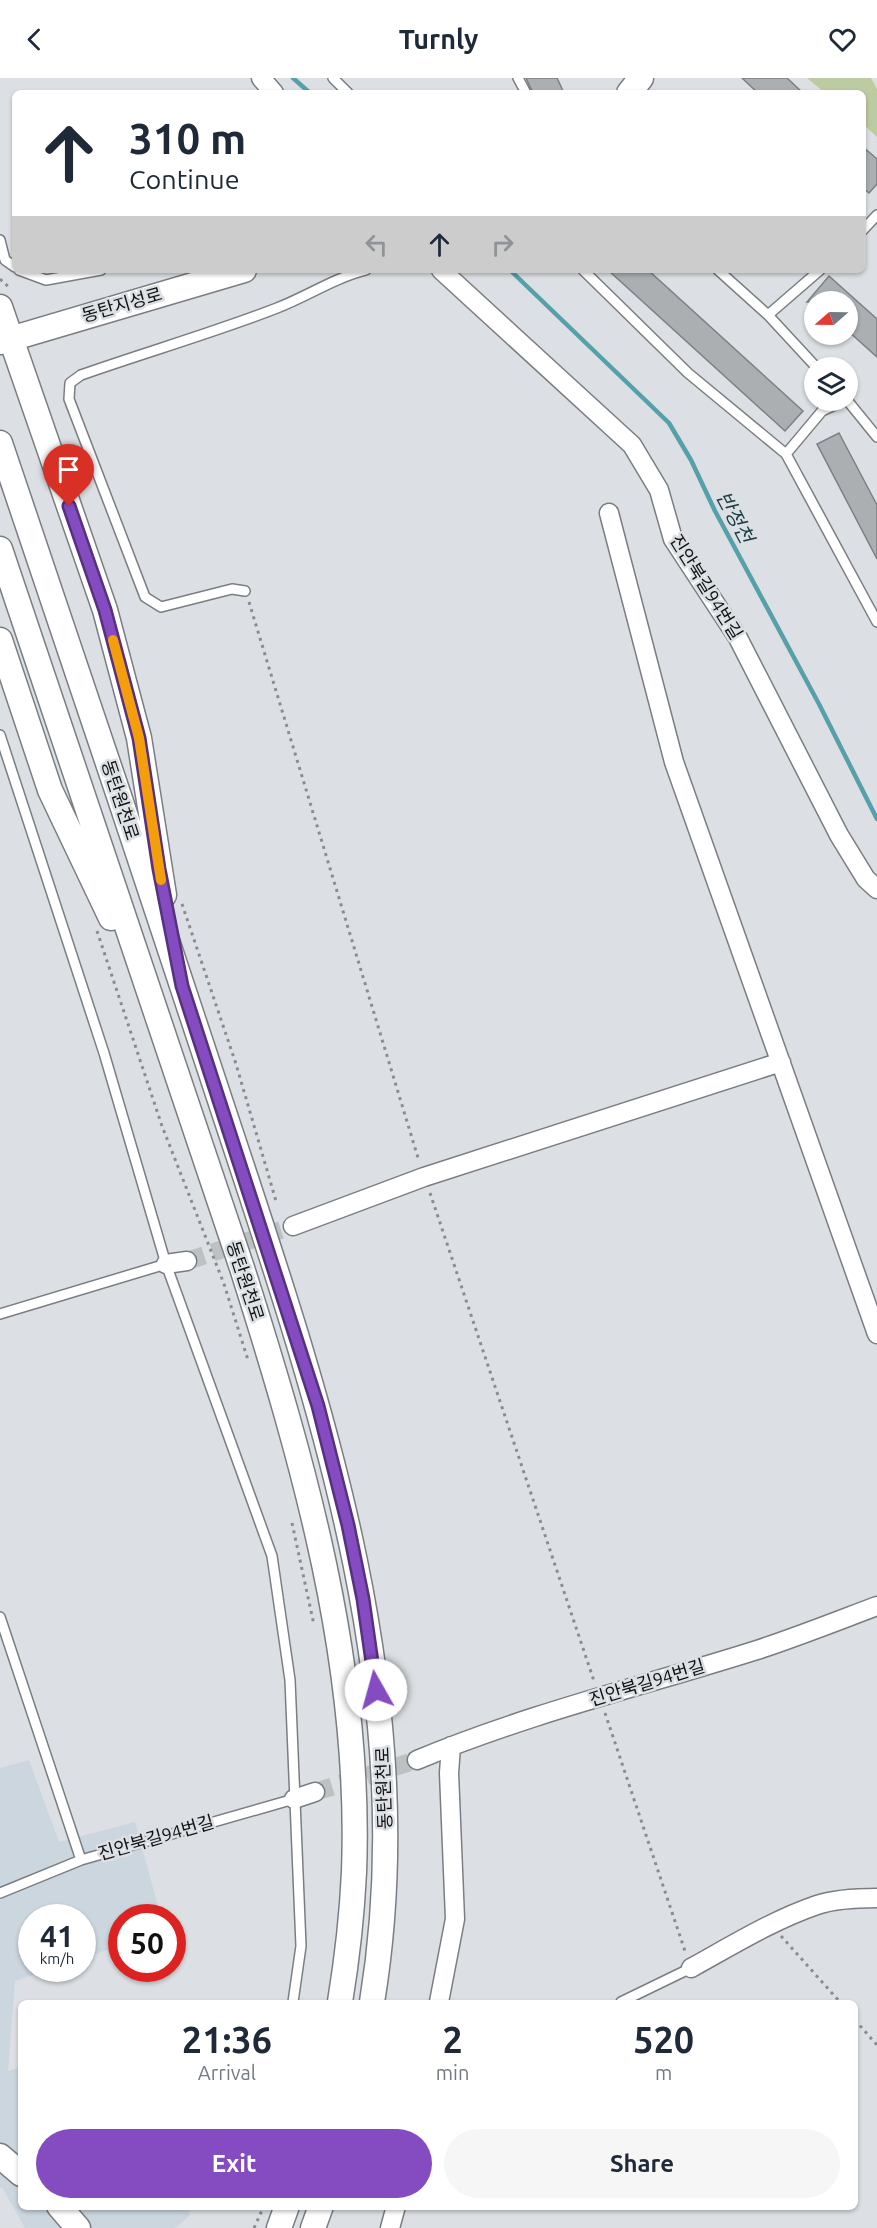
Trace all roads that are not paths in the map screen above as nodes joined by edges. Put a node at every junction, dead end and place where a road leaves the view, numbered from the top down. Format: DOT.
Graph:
graph roads {
  1 [pos="261,78"];
  2 [pos="333,78"];
  3 [pos="641,78"];
  4 [pos="271,90"];
  5 [pos="345,90"];
  6 [pos="631,90"];
  7 [pos="877,215"];
  8 [pos="866,227"];
  9 [pos="0,240"];
  10 [pos="12,265"];
  11 [pos="28,273"];
  12 [pos="83,273"];
  13 [pos="234,273"];
  14 [pos="354,273"];
  15 [pos="444,273"];
  16 [pos="586,273"];
  17 [pos="721,273"];
  18 [pos="817,273"];
  19 [pos="7,299"];
  20 [pos="768,315"];
  21 [pos="5,340"];
  22 [pos="806,357"];
  23 [pos="822,411"];
  24 [pos="855,411"];
  25 [pos="877,436"];
  26 [pos="0,443"];
  27 [pos="786,454"];
  28 [pos="609,513"];
  29 [pos="0,549"];
  30 [pos="245,591"];
  31 [pos="877,620"];
  32 [pos="0,640"];
  33 [pos="0,735"];
  34 [pos="877,889"];
  35 [pos="182,986"];
  36 [pos="151,997"];
  37 [pos="781,1062"];
  38 [pos="293,1226"];
  39 [pos="187,1261"];
  40 [pos="166,1264"];
  41 [pos="0,1314"];
  42 [pos="877,1334"];
  43 [pos="877,1606"];
  44 [pos="0,1617"];
  45 [pos="451,1746"];
  46 [pos="417,1760"];
  47 [pos="315,1792"];
  48 [pos="294,1799"];
  49 [pos="81,1860"];
  50 [pos="0,1893"];
  51 [pos="877,1899"];
  52 [pos="691,1968"];
  53 [pos="292,2000"];
  54 [pos="340,2000"];
  55 [pos="372,2000"];
  56 [pos="440,2000"];
  57 [pos="625,2000"];
  58 [pos="1,2158"];
  59 [pos="18,2172"];
  60 [pos="62,2210"];
  61 [pos="286,2210"];
  62 [pos="320,2210"];
  63 [pos="395,2210"];
  64 [pos="78,2228"];
  65 [pos="279,2228"];
  66 [pos="313,2228"];
  67 [pos="390,2228"];
  1 -- 4 [label="street"];
  2 -- 5 [label="lane"];
  3 -- 6 [label="main road"];
  7 -- 8 [label="lane"];
  9 -- 10 [label="lane"];
  11 -- 12 [label="lane"];
  13 -- 21 [label="main road, 동탄지성로"];
  14 -- 30 [label="lane"];
  15 -- 34 [label="street, 진안북길94번길"];
  16 -- 27 [label="lane"];
  17 -- 20 [label="lane"];
  18 -- 20 [label="lane"];
  19 -- 21 [label="main road"];
  20 -- 22 [label="lane"];
  21 -- 35 [label="main road"];
  23 -- 27 [label="lane"];
  24 -- 25 [label="lane"];
  26 -- 35 [label="main road, 동탄원천로"];
  27 -- 31 [label="lane"];
  28 -- 37 [label="street"];
  29 -- 36 [label="main road, 동탄원천로"];
  32 -- 36 [label="main road"];
  33 -- 40 [label="lane"];
  35 -- 55 [label="main road, 동탄원천로"];
  36 -- 54 [label="main road, 동탄원천로"];
  37 -- 38 [label="street"];
  37 -- 42 [label="street"];
  39 -- 40 [label="street"];
  40 -- 41 [label="lane"];
  40 -- 48 [label="lane"];
  43 -- 45 [label="street, 진안북길94번길"];
  44 -- 49 [label="lane"];
  45 -- 46 [label="street, 진안북길94번길"];
  45 -- 56 [label="street"];
  47 -- 48 [label="street, 진안북길94번길"];
  48 -- 49 [label="lane, 진안북길94번길"];
  48 -- 53 [label="lane"];
  49 -- 50 [label="lane, 진안북길94번길"];
  51 -- 52 [label="street"];
  52 -- 57 [label="lane"];
  58 -- 59 [label="main road"];
  60 -- 64 [label="main road"];
  61 -- 65 [label="main road"];
  62 -- 66 [label="main road"];
  63 -- 67 [label="street"];
}
